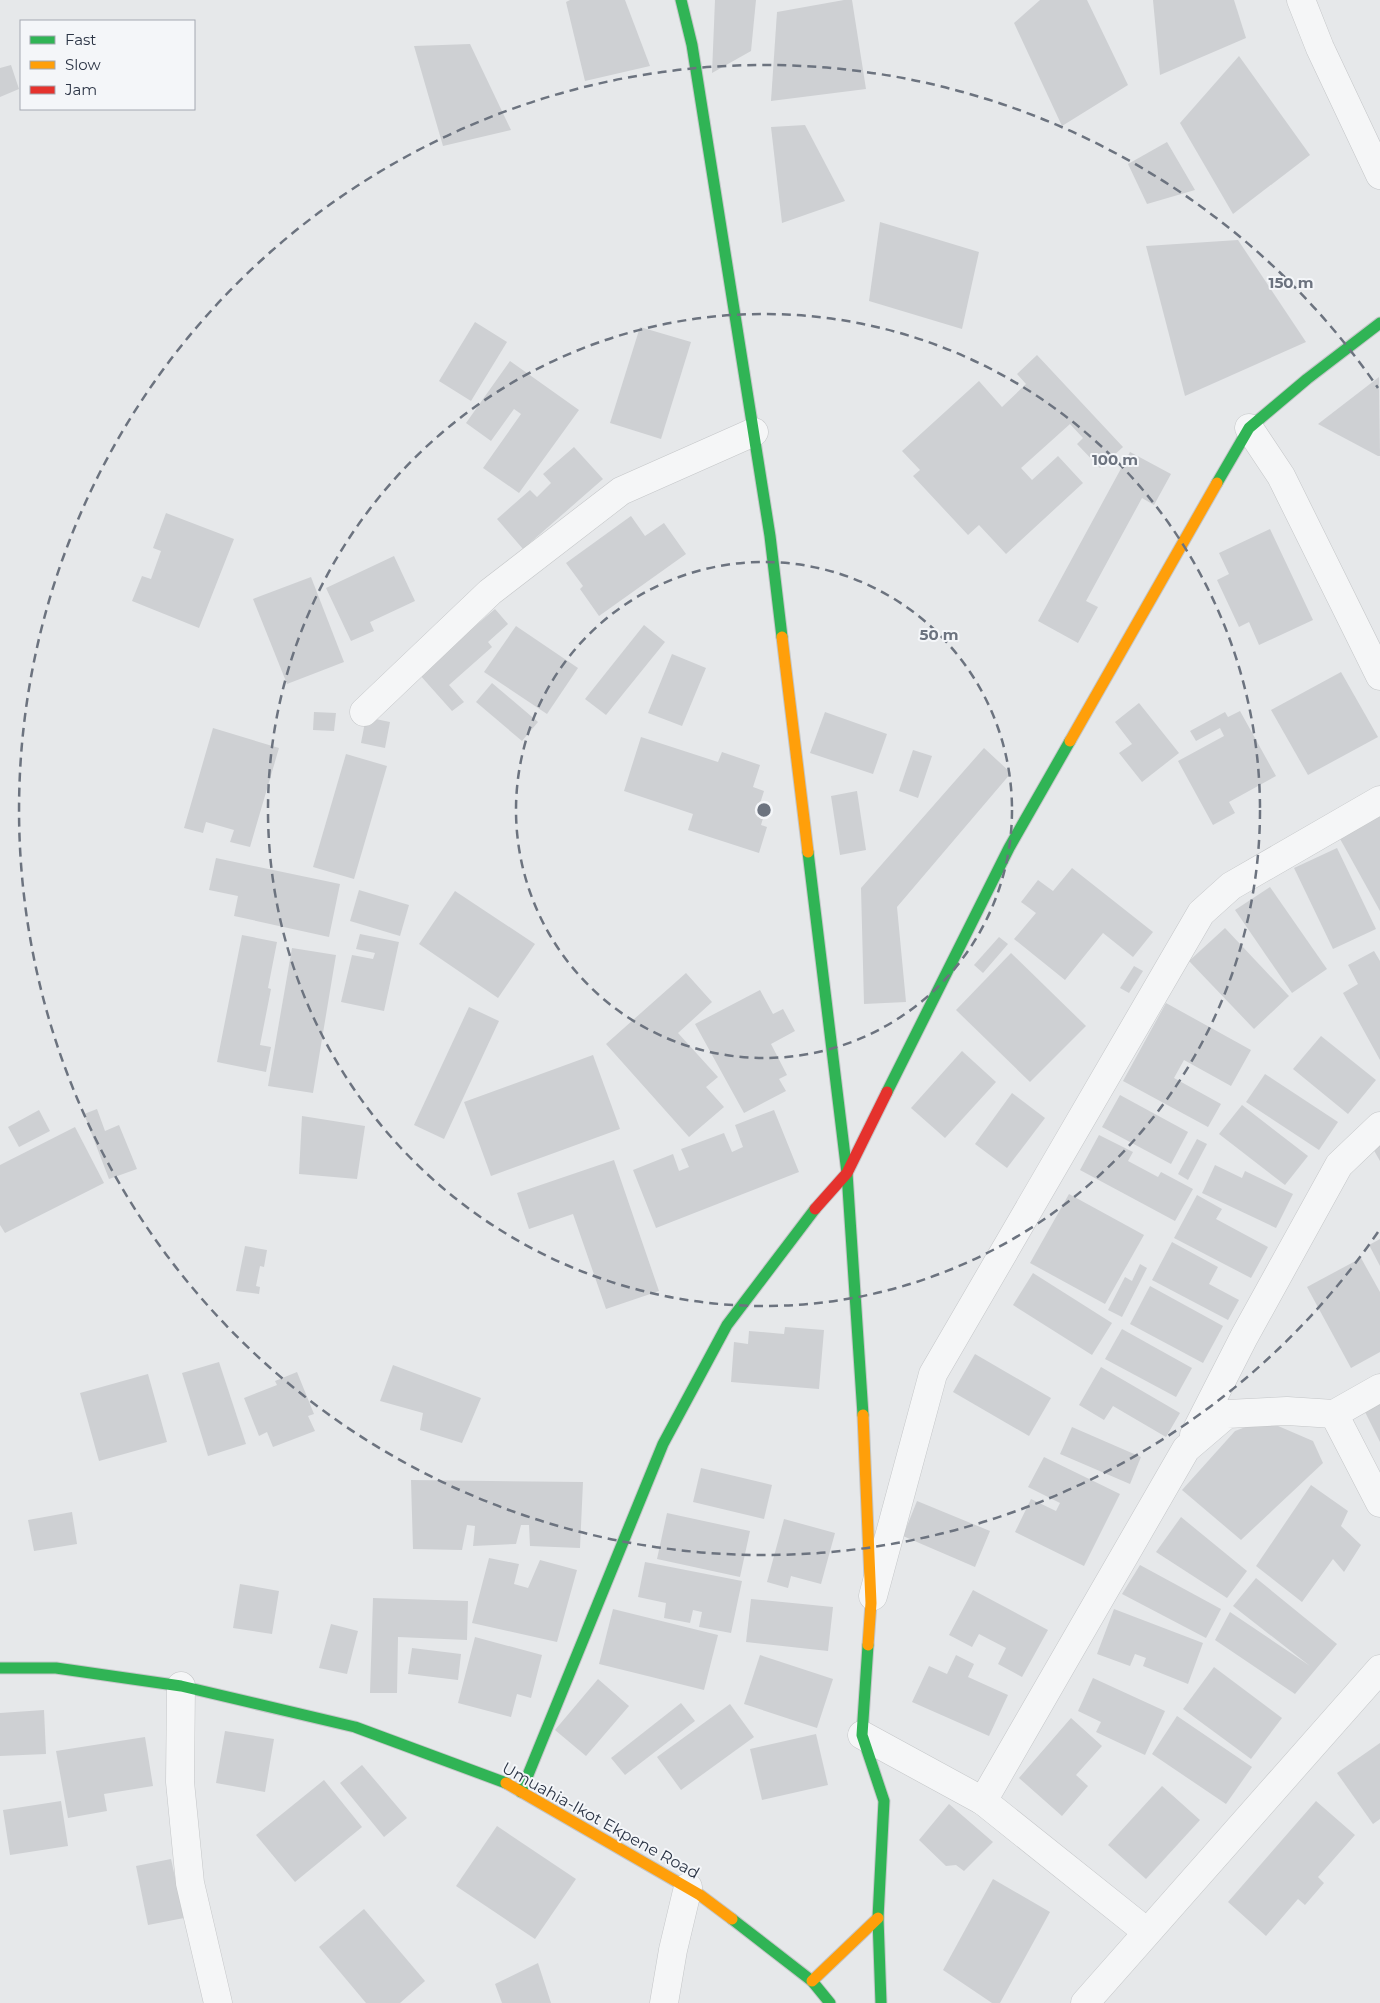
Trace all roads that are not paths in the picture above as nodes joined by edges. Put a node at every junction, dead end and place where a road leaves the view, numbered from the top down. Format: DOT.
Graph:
graph roads {
  1 [pos="681,0"];
  2 [pos="1301,0"];
  3 [pos="1380,174"];
  4 [pos="1380,324"];
  5 [pos="1249,428"];
  6 [pos="754,432"];
  7 [pos="1380,676"];
  8 [pos="364,712"];
  9 [pos="1380,800"];
  10 [pos="1380,1126"];
  11 [pos="848,1173"];
  12 [pos="1380,1388"];
  13 [pos="1334,1414"];
  14 [pos="1186,1450"];
  15 [pos="1380,1504"];
  16 [pos="871,1603"];
  17 [pos="0,1668"];
  18 [pos="1380,1669"];
  19 [pos="181,1686"];
  20 [pos="862,1735"];
  21 [pos="521,1792"];
  22 [pos="983,1801"];
  23 [pos="688,1887"];
  24 [pos="878,1918"];
  25 [pos="1147,1932"];
  26 [pos="812,1981"];
  27 [pos="218,2003"];
  28 [pos="664,2003"];
  29 [pos="830,2003"];
  30 [pos="881,2003"];
  31 [pos="1084,2003"];
  1 -- 6 [label="street"];
  2 -- 3 [label="street"];
  4 -- 5 [label="street"];
  5 -- 7 [label="street"];
  5 -- 11 [label="street"];
  6 -- 8 [label="street"];
  6 -- 11 [label="street"];
  9 -- 16 [label="street"];
  10 -- 14 [label="street"];
  11 -- 16 [label="street"];
  11 -- 21 [label="street"];
  12 -- 13 [label="street"];
  13 -- 14 [label="street"];
  13 -- 15 [label="street"];
  14 -- 22 [label="street"];
  16 -- 20 [label="street"];
  17 -- 19 [label="street, Umuahia-Ikot Ekpene Road"];
  18 -- 25 [label="street"];
  19 -- 21 [label="street, Umuahia-Ikot Ekpene Road"];
  19 -- 27 [label="street"];
  20 -- 22 [label="street"];
  20 -- 24 [label="street"];
  21 -- 23 [label="street, Umuahia-Ikot Ekpene Road"];
  22 -- 25 [label="street"];
  23 -- 26 [label="street, Umuahia-Ikot Ekpene Road"];
  23 -- 28 [label="street"];
  24 -- 26 [label="street"];
  24 -- 30 [label="street"];
  25 -- 31 [label="street"];
  26 -- 29 [label="street, Umuahia-Ikot Ekpene Road"];
}
